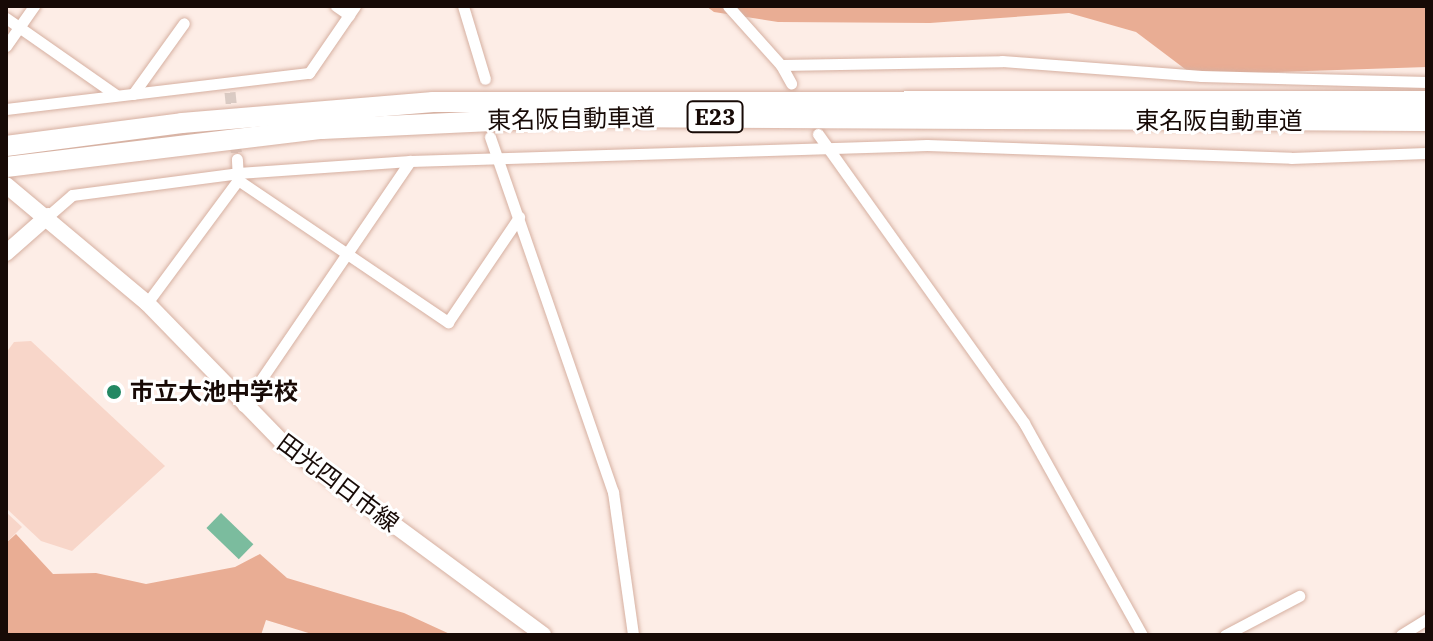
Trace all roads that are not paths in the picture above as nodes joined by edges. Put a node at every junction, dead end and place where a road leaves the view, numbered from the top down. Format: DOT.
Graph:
graph roads {
  1 [pos="34,6"];
  2 [pos="336,6"];
  3 [pos="463,6"];
  4 [pos="728,6"];
  5 [pos="352,10"];
  6 [pos="6,18"];
  7 [pos="184,23"];
  8 [pos="19,27"];
  9 [pos="6,46"];
  10 [pos="781,65"];
  11 [pos="485,79"];
  12 [pos="1427,82"];
  13 [pos="791,83"];
  14 [pos="133,94"];
  15 [pos="116,95"];
  16 [pos="1427,101"];
  17 [pos="6,109"];
  18 [pos="1427,121"];
  19 [pos="818,134"];
  20 [pos="490,137"];
  21 [pos="6,146"];
  22 [pos="826,148"];
  23 [pos="1427,153"];
  24 [pos="237,159"];
  25 [pos="500,159"];
  26 [pos="410,161"];
  27 [pos="6,167"];
  28 [pos="238,177"];
  29 [pos="6,185"];
  30 [pos="14,199"];
  31 [pos="48,216"];
  32 [pos="519,217"];
  33 [pos="6,253"];
  34 [pos="348,254"];
  35 [pos="147,303"];
  36 [pos="243,406"];
  37 [pos="1299,596"];
  38 [pos="1427,619"];
  39 [pos="536,633"];
  40 [pos="633,635"];
  41 [pos="1142,635"];
  42 [pos="1225,635"];
  43 [pos="1401,635"];
  1 -- 8 [label="street"];
  2 -- 5 [label="street"];
  3 -- 11 [label="street"];
  4 -- 10 [label="street"];
  5 -- 14 [label="street"];
  6 -- 8 [label="street"];
  7 -- 14 [label="street"];
  8 -- 9 [label="street"];
  8 -- 15 [label="street"];
  10 -- 12 [label="street"];
  10 -- 13 [label="street"];
  14 -- 15 [label="street"];
  15 -- 17 [label="street"];
  16 -- 21 [label="highway, 東名阪自動車道 / E23"];
  18 -- 27 [label="highway, 東名阪自動車道 / E23"];
  19 -- 22 [label="street"];
  20 -- 25 [label="street"];
  22 -- 23 [label="street"];
  22 -- 25 [label="street"];
  22 -- 41 [label="street"];
  24 -- 28 [label="street"];
  25 -- 26 [label="street"];
  25 -- 32 [label="street"];
  26 -- 28 [label="street"];
  26 -- 34 [label="street"];
  28 -- 31 [label="street"];
  28 -- 34 [label="street"];
  28 -- 35 [label="street"];
  29 -- 30 [label="main road, 田光四日市線"];
  30 -- 31 [label="main road, 田光四日市線"];
  31 -- 33 [label="main road"];
  31 -- 35 [label="main road, 田光四日市線"];
  32 -- 34 [label="street"];
  32 -- 40 [label="street"];
  34 -- 36 [label="street"];
  35 -- 36 [label="main road, 田光四日市線"];
  36 -- 39 [label="main road, 田光四日市線"];
  37 -- 42 [label="street"];
  38 -- 43 [label="street"];
}
